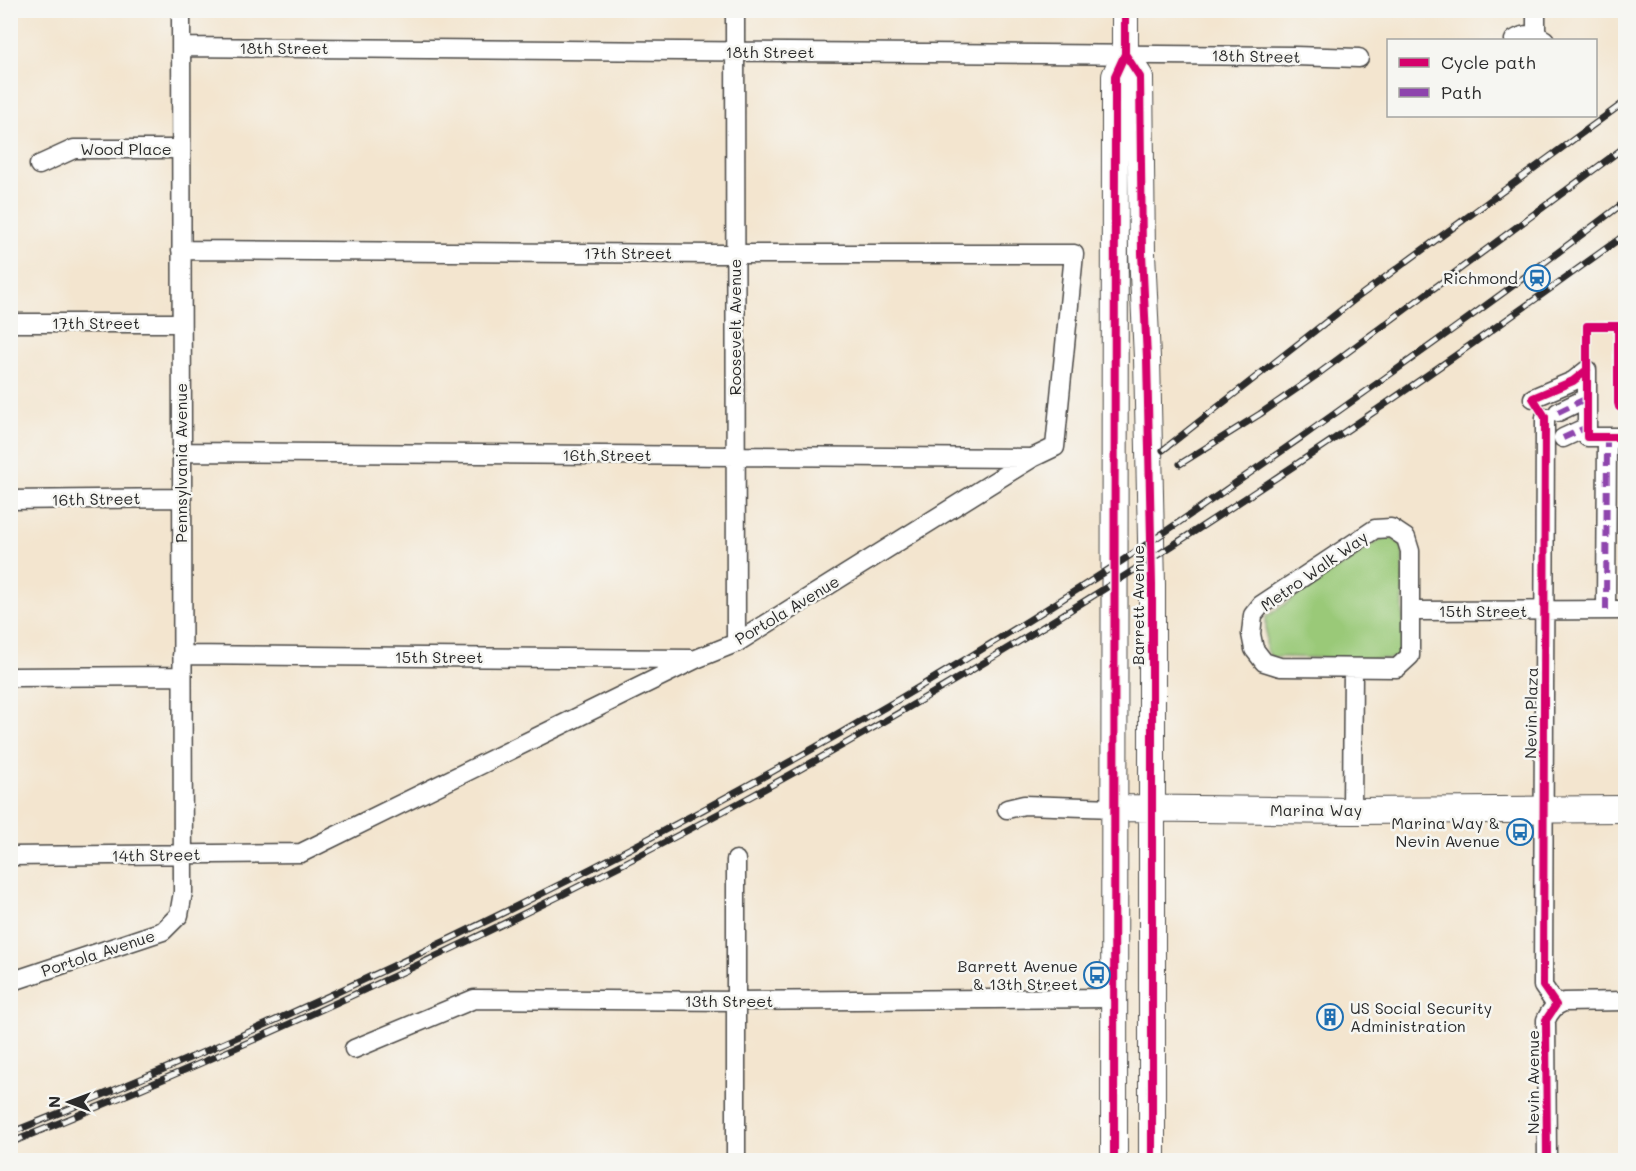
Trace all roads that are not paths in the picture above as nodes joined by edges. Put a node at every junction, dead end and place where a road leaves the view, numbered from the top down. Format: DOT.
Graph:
graph roads {
  1 [pos="181,10"];
  2 [pos="735,10"];
  3 [pos="1125,10"];
  4 [pos="1536,10"];
  5 [pos="1541,38"];
  6 [pos="1517,39"];
  7 [pos="181,47"];
  8 [pos="735,51"];
  9 [pos="1125,54"];
  10 [pos="1359,58"];
  11 [pos="181,149"];
  12 [pos="39,165"];
  13 [pos="181,250"];
  14 [pos="734,254"];
  15 [pos="1074,254"];
  16 [pos="181,322"];
  17 [pos="10,323"];
  18 [pos="1587,398"];
  19 [pos="1552,414"];
  20 [pos="1587,427"];
  21 [pos="1607,437"];
  22 [pos="1626,437"];
  23 [pos="1555,440"];
  24 [pos="181,452"];
  25 [pos="735,456"];
  26 [pos="1032,458"];
  27 [pos="181,498"];
  28 [pos="10,500"];
  29 [pos="1546,610"];
  30 [pos="1606,610"];
  31 [pos="1626,610"];
  32 [pos="1412,611"];
  33 [pos="736,643"];
  34 [pos="182,655"];
  35 [pos="696,659"];
  36 [pos="1353,668"];
  37 [pos="182,676"];
  38 [pos="10,677"];
  39 [pos="1114,808"];
  40 [pos="1007,809"];
  41 [pos="1151,809"];
  42 [pos="1543,809"];
  43 [pos="1626,809"];
  44 [pos="1352,811"];
  45 [pos="301,853"];
  46 [pos="183,855"];
  47 [pos="10,856"];
  48 [pos="736,860"];
  49 [pos="179,915"];
  50 [pos="10,982"];
  51 [pos="1114,998"];
  52 [pos="736,1001"];
  53 [pos="1626,1001"];
  54 [pos="1556,1005"];
  55 [pos="354,1049"];
  56 [pos="736,1161"];
  57 [pos="1114,1161"];
  58 [pos="1152,1161"];
  59 [pos="1547,1161"];
  1 -- 7 [label="street, Pennsylvania Avenue"];
  2 -- 8 [label="street, Roosevelt Avenue"];
  3 -- 9 [label="main road, Barrett Avenue"];
  4 -- 5 [label="street"];
  5 -- 6 [label="street"];
  7 -- 8 [label="street, 18th Street"];
  7 -- 11 [label="street, Pennsylvania Avenue"];
  8 -- 9 [label="street, 18th Street"];
  8 -- 14 [label="street, Roosevelt Avenue"];
  9 -- 10 [label="street, 18th Street"];
  9 -- 39 [label="main road, Barrett Avenue"];
  9 -- 41 [label="main road, Barrett Avenue"];
  11 -- 12 [label="street, Wood Place"];
  11 -- 13 [label="street, Pennsylvania Avenue"];
  13 -- 14 [label="street, 17th Street"];
  13 -- 16 [label="street, Pennsylvania Avenue"];
  14 -- 15 [label="street, 17th Street"];
  14 -- 25 [label="street, Roosevelt Avenue"];
  15 -- 26 [label="street, Portola Avenue"];
  16 -- 17 [label="street, 17th Street"];
  16 -- 24 [label="street, Pennsylvania Avenue"];
  18 -- 19 [label="street"];
  18 -- 19 [label="street"];
  18 -- 20 [label="street"];
  19 -- 23 [label="street, Nevin Plaza"];
  20 -- 21 [label="street"];
  20 -- 23 [label="street"];
  21 -- 22 [label="street"];
  21 -- 30 [label="street"];
  23 -- 29 [label="street, Nevin Plaza"];
  24 -- 25 [label="street, 16th Street"];
  24 -- 27 [label="street, Pennsylvania Avenue"];
  25 -- 26 [label="street, 16th Street"];
  25 -- 33 [label="street, Roosevelt Avenue"];
  26 -- 33 [label="street, Portola Avenue"];
  27 -- 28 [label="street, 16th Street"];
  27 -- 34 [label="street, Pennsylvania Avenue"];
  29 -- 30 [label="street, 15th Street"];
  29 -- 32 [label="street, 15th Street"];
  29 -- 42 [label="street, Nevin Plaza"];
  30 -- 31 [label="street, 15th Street"];
  32 -- 36 [label="street, Metro Walk Way"];
  32 -- 36 [label="street, Metro Walk Way"];
  33 -- 35 [label="street, Portola Avenue"];
  34 -- 35 [label="street, 15th Street"];
  34 -- 37 [label="street, Pennsylvania Avenue"];
  35 -- 45 [label="street, Portola Avenue"];
  36 -- 44 [label="street"];
  37 -- 38 [label="street"];
  37 -- 46 [label="street, Pennsylvania Avenue"];
  39 -- 40 [label="street, Marina Way"];
  39 -- 41 [label="main road, Marina Way"];
  39 -- 51 [label="main road, Barrett Avenue"];
  41 -- 44 [label="main road, Marina Way"];
  41 -- 58 [label="main road, Barrett Avenue"];
  42 -- 43 [label="main road, Marina Way"];
  42 -- 44 [label="main road, Marina Way"];
  42 -- 54 [label="street, Nevin Plaza"];
  45 -- 46 [label="street, 14th Street"];
  46 -- 47 [label="street, 14th Street"];
  46 -- 49 [label="street, Pennsylvania Avenue"];
  48 -- 52 [label="street"];
  49 -- 50 [label="street, Portola Avenue"];
  51 -- 52 [label="street, 13th Street"];
  51 -- 57 [label="main road, Barrett Avenue"];
  52 -- 55 [label="street, 13th Street"];
  52 -- 56 [label="street"];
  53 -- 54 [label="street"];
  54 -- 59 [label="street, Nevin Avenue"];
}
